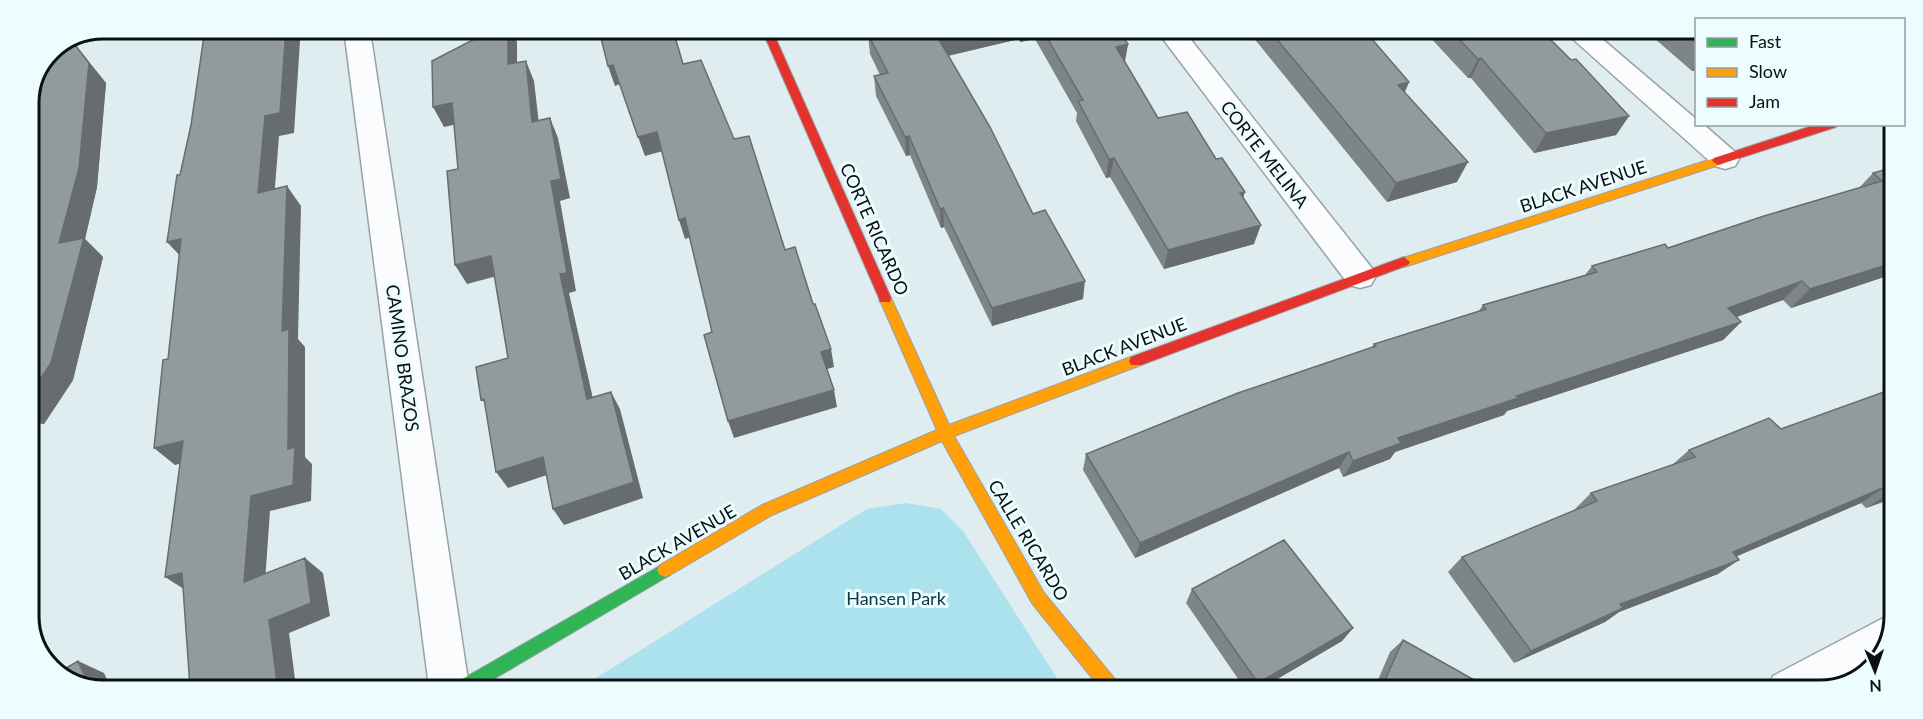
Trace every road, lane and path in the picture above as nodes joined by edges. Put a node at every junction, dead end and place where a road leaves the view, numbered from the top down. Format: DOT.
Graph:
graph roads {
  1 [pos="358,39"];
  2 [pos="771,39"];
  3 [pos="1176,39"];
  4 [pos="1586,39"];
  5 [pos="1826,126"];
  6 [pos="1725,159"];
  7 [pos="1360,276"];
  8 [pos="945,433"];
  9 [pos="1880,638"];
  10 [pos="449,680"];
  11 [pos="477,680"];
  12 [pos="1105,680"];
  13 [pos="1804,680"];
  1 -- 10 [label="street, CAMINO BRAZOS"];
  2 -- 8 [label="street, CORTE RICARDO"];
  3 -- 7 [label="street, CORTE MELINA"];
  4 -- 6 [label="street"];
  5 -- 6 [label="street, BLACK AVENUE"];
  6 -- 7 [label="street, BLACK AVENUE"];
  7 -- 8 [label="street, BLACK AVENUE"];
  8 -- 11 [label="street, BLACK AVENUE"];
  8 -- 12 [label="street, CALLE RICARDO"];
  9 -- 13 [label="street"];
}
